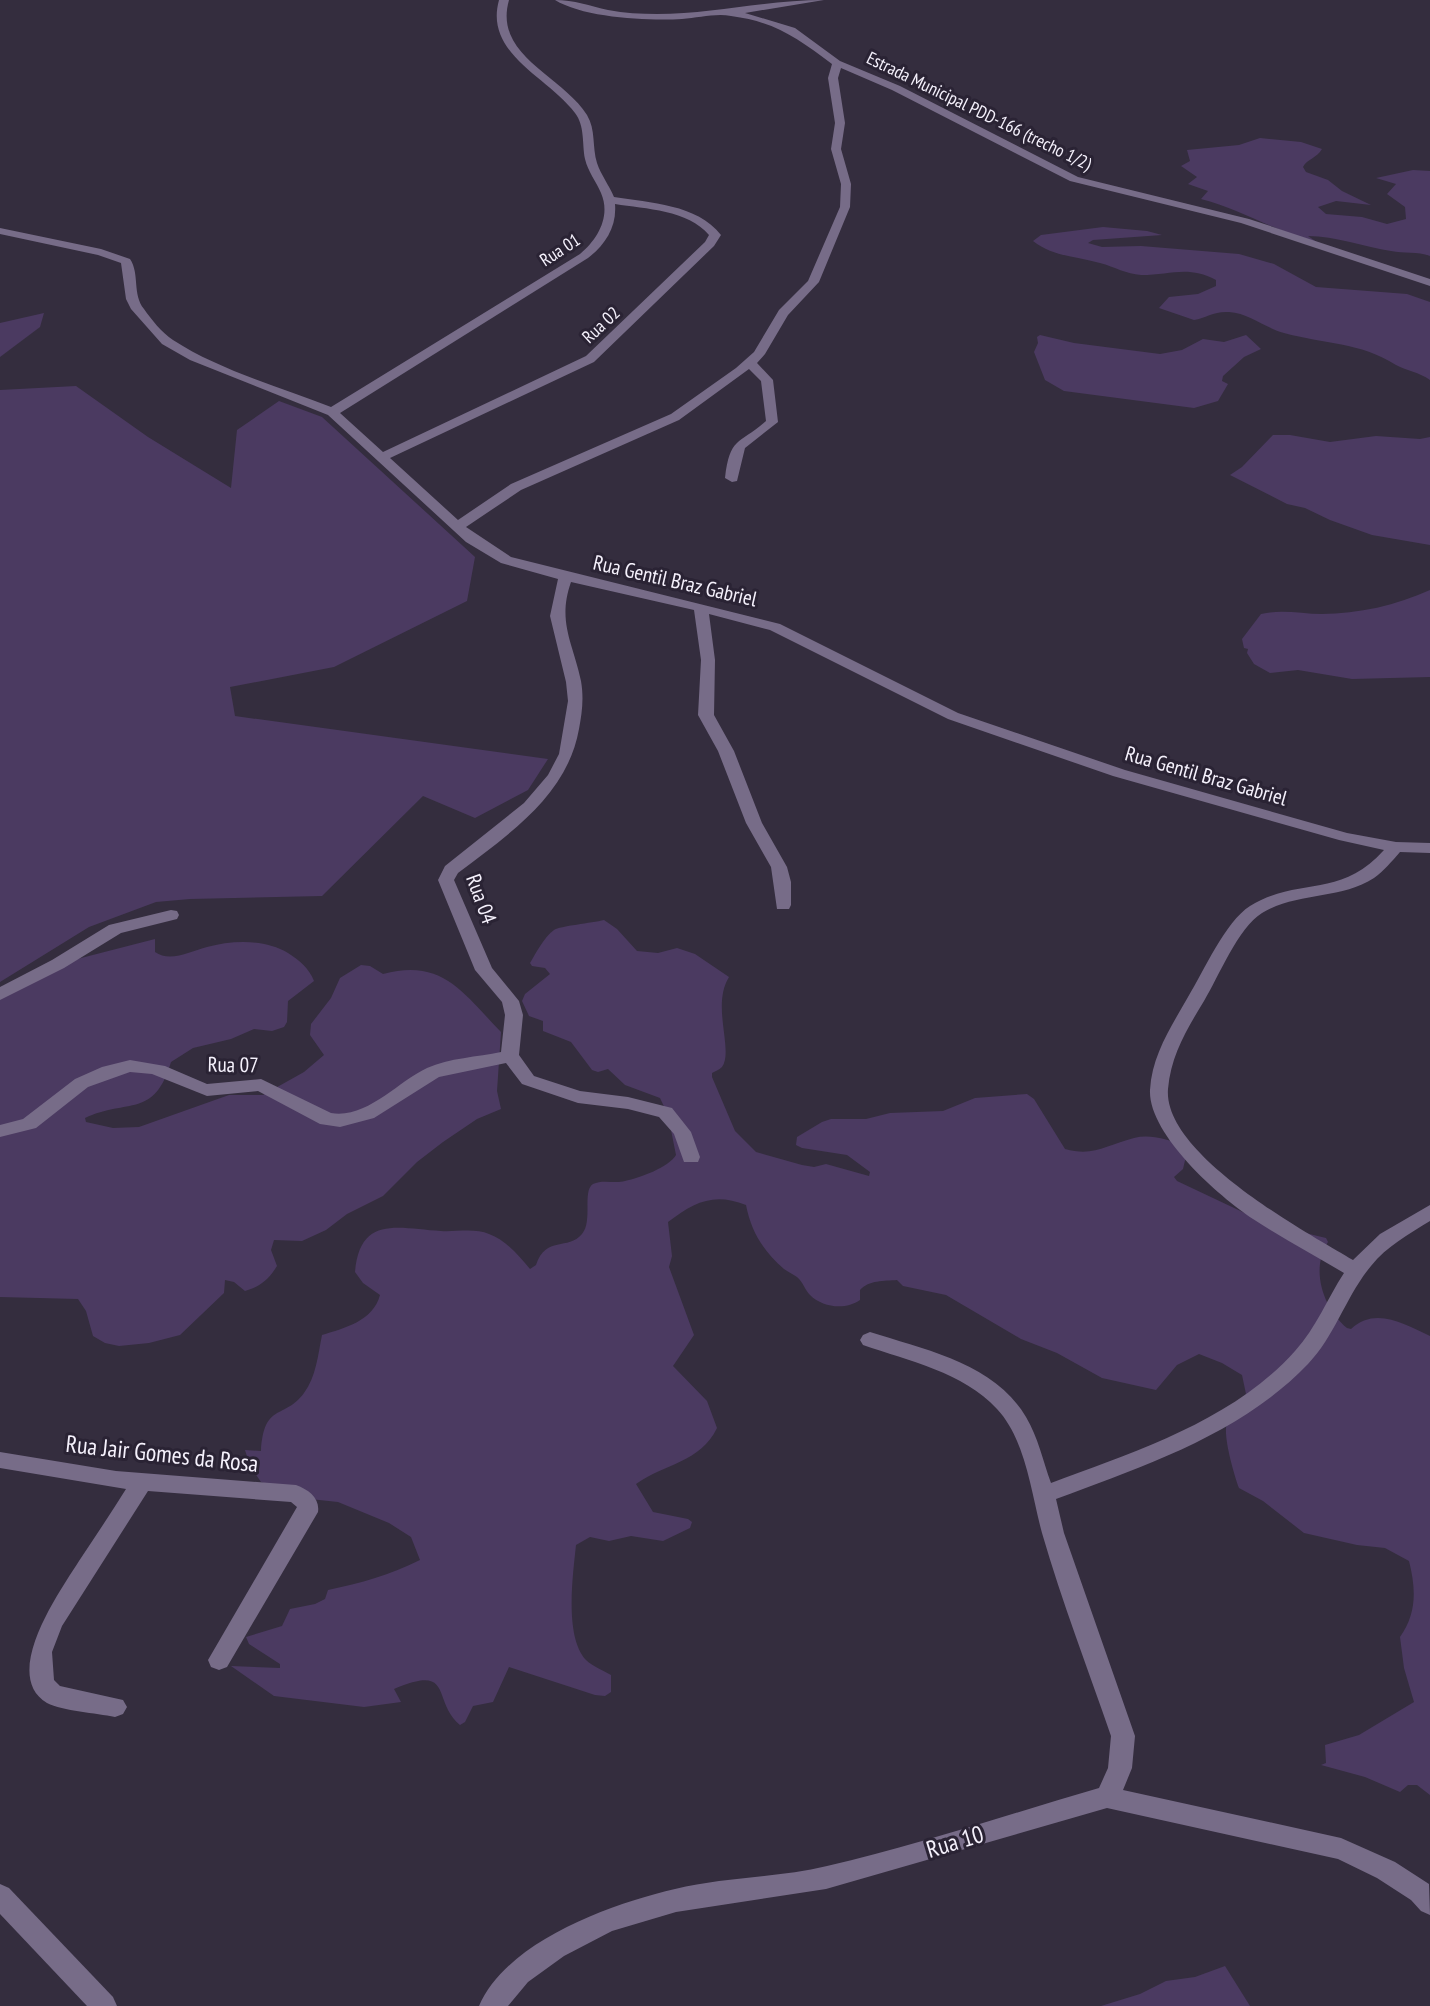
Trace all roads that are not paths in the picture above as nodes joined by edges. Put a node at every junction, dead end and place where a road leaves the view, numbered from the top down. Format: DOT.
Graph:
graph roads {
  1 [pos="503,0"];
  2 [pos="561,0"];
  3 [pos="820,0"];
  4 [pos="722,11"];
  5 [pos="838,63"];
  6 [pos="609,200"];
  7 [pos="0,231"];
  8 [pos="1430,283"];
  9 [pos="750,363"];
  10 [pos="332,412"];
  11 [pos="383,457"];
  12 [pos="732,478"];
  13 [pos="456,527"];
  14 [pos="566,577"];
  15 [pos="701,607"];
  16 [pos="1396,847"];
  17 [pos="1430,848"];
  18 [pos="783,905"];
  19 [pos="171,915"];
  20 [pos="0,994"];
  21 [pos="510,1056"];
  22 [pos="0,1131"];
  23 [pos="691,1157"];
  24 [pos="1430,1212"];
  25 [pos="1356,1271"];
  26 [pos="870,1340"];
  27 [pos="0,1460"];
  28 [pos="142,1483"];
  29 [pos="1044,1494"];
  30 [pos="219,1660"];
  31 [pos="115,1707"];
  32 [pos="1107,1797"];
  33 [pos="0,1896"];
  34 [pos="1430,1903"];
  35 [pos="104,2006"];
  36 [pos="492,2006"];
  1 -- 6 [label="street"];
  2 -- 4 [label="street"];
  3 -- 4 [label="street"];
  4 -- 5 [label="street, Estrada Municipal PDD-166 (trecho 1/2)"];
  5 -- 8 [label="street, Estrada Municipal PDD-166 (trecho 1/2)"];
  5 -- 9 [label="street"];
  6 -- 10 [label="street, Rua 01"];
  6 -- 11 [label="street, Rua 02"];
  7 -- 10 [label="street, Rua Gentil Braz Gabriel"];
  9 -- 12 [label="street"];
  9 -- 13 [label="street"];
  10 -- 11 [label="street, Rua Gentil Braz Gabriel"];
  11 -- 13 [label="street, Rua Gentil Braz Gabriel"];
  13 -- 14 [label="street, Rua Gentil Braz Gabriel"];
  14 -- 15 [label="street, Rua Gentil Braz Gabriel"];
  14 -- 21 [label="street, Rua 04"];
  15 -- 16 [label="street, Rua Gentil Braz Gabriel"];
  15 -- 18 [label="street"];
  16 -- 17 [label="street, Rua Gentil Braz Gabriel"];
  16 -- 25 [label="street"];
  19 -- 20 [label="street"];
  21 -- 22 [label="street, Rua 07"];
  21 -- 23 [label="street"];
  24 -- 25 [label="street"];
  25 -- 29 [label="street"];
  26 -- 29 [label="street"];
  27 -- 28 [label="street, Rua Jair Gomes da Rosa"];
  28 -- 30 [label="street, Rua Jair Gomes da Rosa"];
  28 -- 31 [label="street"];
  29 -- 32 [label="street"];
  32 -- 34 [label="street, Rua 10"];
  32 -- 36 [label="street, Rua 10"];
  33 -- 35 [label="street"];
}
